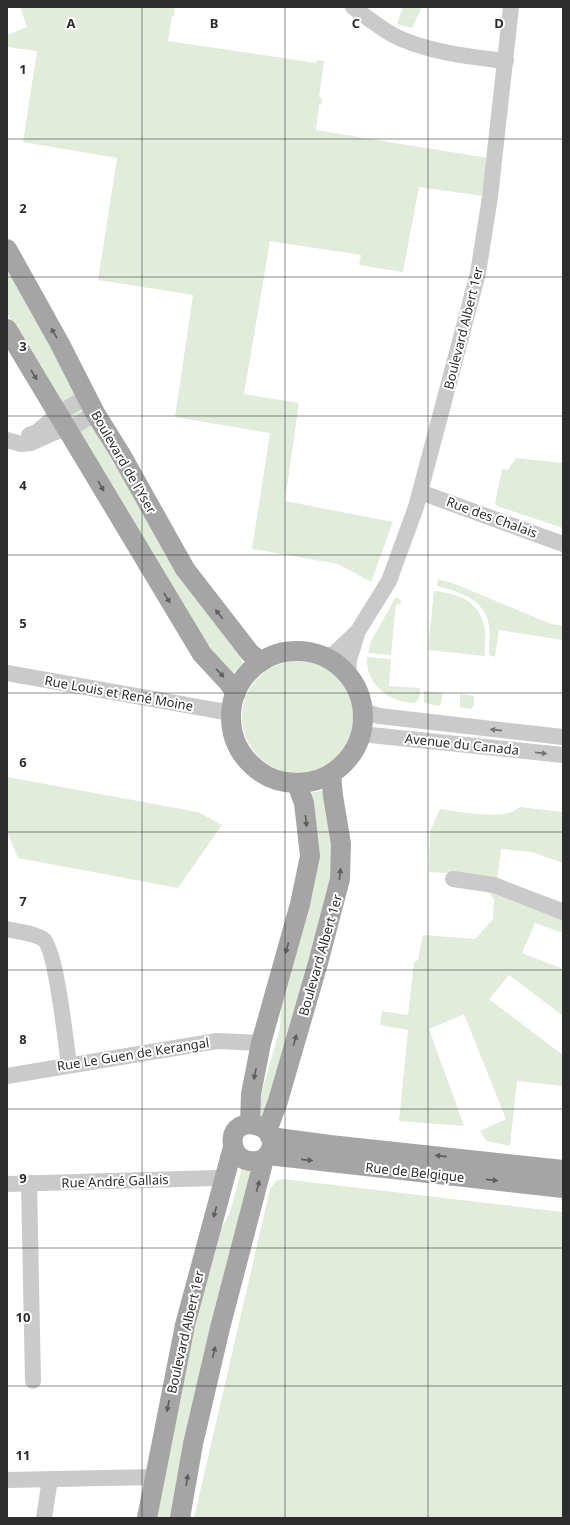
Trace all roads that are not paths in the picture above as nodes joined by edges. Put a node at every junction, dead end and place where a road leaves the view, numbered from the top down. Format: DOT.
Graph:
graph roads {
  1 [pos="353,7"];
  2 [pos="511,8"];
  3 [pos="506,61"];
  4 [pos="7,249"];
  5 [pos="7,329"];
  6 [pos="91,405"];
  7 [pos="63,423"];
  8 [pos="7,436"];
  9 [pos="7,440"];
  10 [pos="420,492"];
  11 [pos="563,544"];
  12 [pos="358,632"];
  13 [pos="326,658"];
  14 [pos="261,662"];
  15 [pos="7,673"];
  16 [pos="348,675"];
  17 [pos="236,693"];
  18 [pos="363,710"];
  19 [pos="231,712"];
  20 [pos="361,734"];
  21 [pos="563,737"];
  22 [pos="563,755"];
  23 [pos="331,774"];
  24 [pos="297,784"];
  25 [pos="453,879"];
  26 [pos="563,912"];
  27 [pos="7,930"];
  28 [pos="261,1043"];
  29 [pos="69,1065"];
  30 [pos="7,1076"];
  31 [pos="264,1141"];
  32 [pos="234,1147"];
  33 [pos="563,1170"];
  34 [pos="224,1180"];
  35 [pos="7,1184"];
  36 [pos="29,1184"];
  37 [pos="563,1188"];
  38 [pos="33,1381"];
  39 [pos="154,1477"];
  40 [pos="50,1479"];
  41 [pos="7,1480"];
  42 [pos="44,1518"];
  43 [pos="147,1518"];
  44 [pos="180,1518"];
  1 -- 3 [label="street"];
  2 -- 3 [label="street, Boulevard Albert 1er"];
  3 -- 10 [label="street, Boulevard Albert 1er"];
  6 -- 4 [label="main road, Boulevard de l'Yser, one-way"];
  5 -- 7 [label="main road, one-way"];
  6 -- 7 [label="street"];
  14 -- 6 [label="main road, Boulevard de l'Yser, one-way"];
  7 -- 8 [label="street"];
  7 -- 9 [label="street"];
  7 -- 17 [label="main road, one-way"];
  10 -- 11 [label="street, Rue des Chalais"];
  10 -- 12 [label="street, Boulevard Albert 1er"];
  12 -- 13 [label="street, Boulevard Albert 1er"];
  12 -- 16 [label="street, Boulevard Albert 1er"];
  13 -- 14 [label="main road"];
  13 -- 16 [label="main road"];
  14 -- 17 [label="main road"];
  15 -- 19 [label="street, Rue Louis et René Moine"];
  16 -- 18 [label="main road"];
  17 -- 19 [label="main road"];
  18 -- 20 [label="main road"];
  21 -- 18 [label="street, Avenue du Canada, one-way"];
  19 -- 24 [label="main road"];
  20 -- 22 [label="street, Avenue du Canada, one-way"];
  20 -- 23 [label="main road"];
  23 -- 24 [label="main road"];
  31 -- 23 [label="main road, Boulevard Albert 1er, one-way"];
  24 -- 28 [label="main road, Boulevard Albert 1er, one-way"];
  25 -- 26 [label="street"];
  27 -- 29 [label="street"];
  28 -- 29 [label="street, Rue Le Guen de Kerangal"];
  28 -- 31 [label="main road, Boulevard Albert 1er, one-way"];
  29 -- 30 [label="street, Rue Le Guen de Kerangal"];
  31 -- 32 [label="main road, Boulevard Albert 1er"];
  31 -- 32 [label="main road"];
  33 -- 31 [label="main road, Rue de Belgique, one-way"];
  31 -- 37 [label="main road, Rue de Belgique, one-way"];
  44 -- 31 [label="main road, Boulevard Albert 1er, one-way"];
  32 -- 34 [label="main road, Boulevard Albert 1er"];
  34 -- 36 [label="street, Rue André Gallais"];
  34 -- 39 [label="main road, Boulevard Albert 1er, one-way"];
  35 -- 36 [label="street, Rue André Gallais"];
  36 -- 38 [label="street"];
  39 -- 40 [label="street"];
  39 -- 43 [label="main road, Boulevard Albert 1er"];
  40 -- 41 [label="street"];
  40 -- 42 [label="street"];
}
